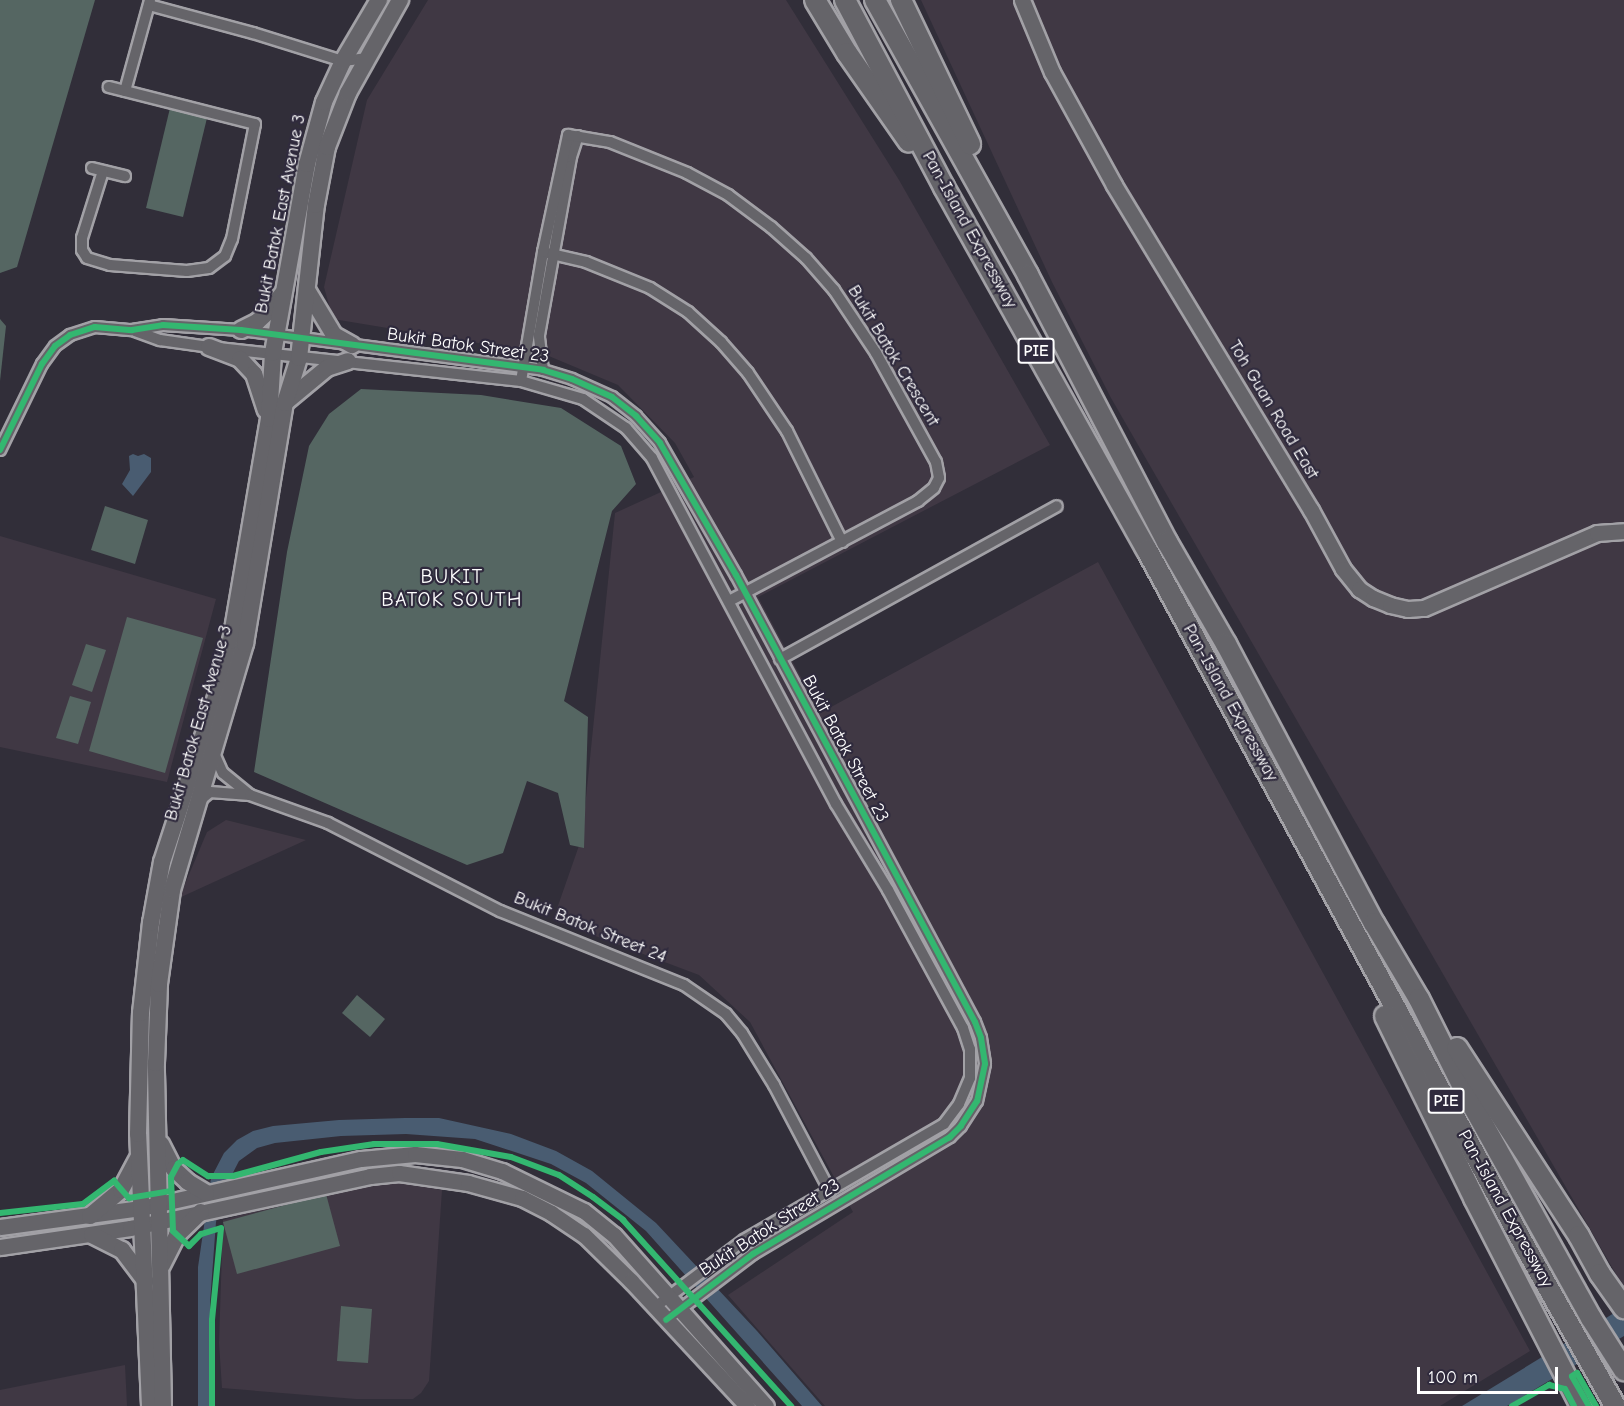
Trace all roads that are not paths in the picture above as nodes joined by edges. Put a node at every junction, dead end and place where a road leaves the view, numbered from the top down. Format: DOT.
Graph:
graph roads {
  1 [pos="379,0"];
  2 [pos="400,0"];
  3 [pos="815,0"];
  4 [pos="845,0"];
  5 [pos="875,0"];
  6 [pos="901,0"];
  7 [pos="1022,0"];
  8 [pos="149,3"];
  9 [pos="366,58"];
  10 [pos="344,61"];
  11 [pos="109,87"];
  12 [pos="125,91"];
  13 [pos="125,176"];
  14 [pos="944,187"];
  15 [pos="548,253"];
  16 [pos="1028,275"];
  17 [pos="287,286"];
  18 [pos="306,289"];
  19 [pos="132,330"];
  20 [pos="241,330"];
  21 [pos="276,335"];
  22 [pos="302,339"];
  23 [pos="209,347"];
  24 [pos="273,353"];
  25 [pos="350,353"];
  26 [pos="299,358"];
  27 [pos="524,365"];
  28 [pos="543,370"];
  29 [pos="521,381"];
  30 [pos="285,403"];
  31 [pos="269,419"];
  32 [pos="0,450"];
  33 [pos="1057,506"];
  34 [pos="1624,531"];
  35 [pos="842,542"];
  36 [pos="746,593"];
  37 [pos="729,601"];
  38 [pos="780,659"];
  39 [pos="213,751"];
  40 [pos="250,795"];
  41 [pos="197,804"];
  42 [pos="1320,868"];
  43 [pos="1419,999"];
  44 [pos="159,1141"];
  45 [pos="139,1156"];
  46 [pos="830,1191"];
  47 [pos="207,1192"];
  48 [pos="159,1204"];
  49 [pos="141,1208"];
  50 [pos="203,1212"];
  51 [pos="90,1216"];
  52 [pos="159,1222"];
  53 [pos="142,1225"];
  54 [pos="0,1227"];
  55 [pos="92,1235"];
  56 [pos="0,1247"];
  57 [pos="152,1278"];
  58 [pos="669,1295"];
  59 [pos="655,1307"];
  60 [pos="680,1308"];
  61 [pos="1624,1308"];
  62 [pos="666,1320"];
  63 [pos="1624,1370"];
  64 [pos="150,1406"];
  65 [pos="163,1406"];
  66 [pos="747,1406"];
  67 [pos="766,1406"];
  68 [pos="1581,1406"];
  69 [pos="1615,1406"];
  1 -- 10 [label="main road, Bukit Batok East Avenue 3"];
  2 -- 9 [label="main road, Bukit Batok East Avenue 3"];
  3 -- 14 [label="highway"];
  4 -- 14 [label="highway, Pan-Island Expressway / PIE"];
  5 -- 16 [label="highway, Pan-Island Expressway / PIE"];
  6 -- 16 [label="highway"];
  7 -- 34 [label="main road, Toh Guan Road East"];
  8 -- 10 [label="street"];
  8 -- 12 [label="street"];
  9 -- 10 [label="street"];
  9 -- 18 [label="main road, Bukit Batok East Avenue 3"];
  10 -- 17 [label="main road, Bukit Batok East Avenue 3"];
  11 -- 12 [label="street"];
  12 -- 13 [label="street"];
  14 -- 42 [label="highway, Pan-Island Expressway / PIE"];
  15 -- 27 [label="street, Bukit Batok Crescent"];
  15 -- 28 [label="street, Bukit Batok Crescent"];
  15 -- 35 [label="street"];
  15 -- 35 [label="street, Bukit Batok Crescent"];
  16 -- 43 [label="highway, Pan-Island Expressway / PIE"];
  17 -- 20 [label="main road"];
  17 -- 21 [label="main road, Bukit Batok East Avenue 3"];
  18 -- 22 [label="main road, Bukit Batok East Avenue 3"];
  18 -- 25 [label="main road"];
  19 -- 20 [label="street, Bukit Batok Street 23"];
  19 -- 23 [label="street, Bukit Batok Street 23"];
  19 -- 32 [label="street"];
  20 -- 21 [label="street, Bukit Batok Street 23"];
  21 -- 22 [label="street, Bukit Batok Street 23"];
  21 -- 24 [label="main road, Bukit Batok East Avenue 3"];
  22 -- 25 [label="street, Bukit Batok Street 23"];
  22 -- 26 [label="main road, Bukit Batok East Avenue 3"];
  23 -- 24 [label="street, Bukit Batok Street 23"];
  23 -- 31 [label="main road"];
  24 -- 26 [label="street, Bukit Batok Street 23"];
  24 -- 31 [label="main road, Bukit Batok East Avenue 3"];
  25 -- 26 [label="street, Bukit Batok Street 23"];
  25 -- 27 [label="street, Bukit Batok Street 23"];
  25 -- 29 [label="street, Bukit Batok Street 23"];
  25 -- 30 [label="main road"];
  26 -- 30 [label="main road, Bukit Batok East Avenue 3"];
  27 -- 28 [label="street, Bukit Batok Street 23"];
  27 -- 29 [label="street, Bukit Batok Crescent"];
  28 -- 36 [label="street, Bukit Batok Street 23"];
  29 -- 37 [label="street, Bukit Batok Street 23"];
  30 -- 39 [label="main road, Bukit Batok East Avenue 3"];
  31 -- 45 [label="main road, Bukit Batok East Avenue 3"];
  33 -- 38 [label="street"];
  35 -- 36 [label="street, Bukit Batok Crescent"];
  36 -- 37 [label="street, Bukit Batok Crescent"];
  36 -- 38 [label="street, Bukit Batok Street 23"];
  37 -- 46 [label="street, Bukit Batok Street 23"];
  38 -- 60 [label="street, Bukit Batok Street 23"];
  39 -- 40 [label="street, Bukit Batok Street 24"];
  39 -- 41 [label="main road, Bukit Batok East Avenue 3"];
  40 -- 41 [label="street, Bukit Batok Street 24"];
  40 -- 46 [label="street, Bukit Batok Street 24"];
  41 -- 44 [label="main road, Bukit Batok East Avenue 3"];
  42 -- 68 [label="highway"];
  42 -- 69 [label="highway, Pan-Island Expressway / PIE"];
  43 -- 61 [label="highway"];
  43 -- 63 [label="highway, Pan-Island Expressway / PIE"];
  44 -- 47 [label="main road"];
  44 -- 48 [label="main road, Bukit Batok East Avenue 3"];
  45 -- 49 [label="main road, Bukit Batok East Avenue 3"];
  45 -- 51 [label="main road"];
  46 -- 58 [label="street, Bukit Batok Street 23"];
  47 -- 48 [label="main road"];
  47 -- 58 [label="main road"];
  48 -- 49 [label="main road"];
  48 -- 52 [label="main road, Bukit Batok East Avenue 3"];
  49 -- 51 [label="main road"];
  49 -- 53 [label="main road, Bukit Batok East Avenue 3"];
  50 -- 52 [label="main road"];
  50 -- 57 [label="main road"];
  50 -- 59 [label="main road"];
  51 -- 54 [label="main road"];
  52 -- 53 [label="main road"];
  52 -- 57 [label="main road, Bukit Batok East Avenue 3"];
  53 -- 55 [label="main road"];
  53 -- 57 [label="main road, Bukit Batok East Avenue 3"];
  55 -- 56 [label="main road"];
  55 -- 57 [label="main road"];
  57 -- 64 [label="main road, Bukit Batok East Avenue 3"];
  57 -- 65 [label="main road, Bukit Batok East Avenue 3"];
  58 -- 59 [label="street, Bukit Batok Street 23"];
  58 -- 60 [label="main road"];
  59 -- 62 [label="main road"];
  60 -- 62 [label="street, Bukit Batok Street 23"];
  60 -- 67 [label="main road"];
  62 -- 66 [label="main road"];
}
